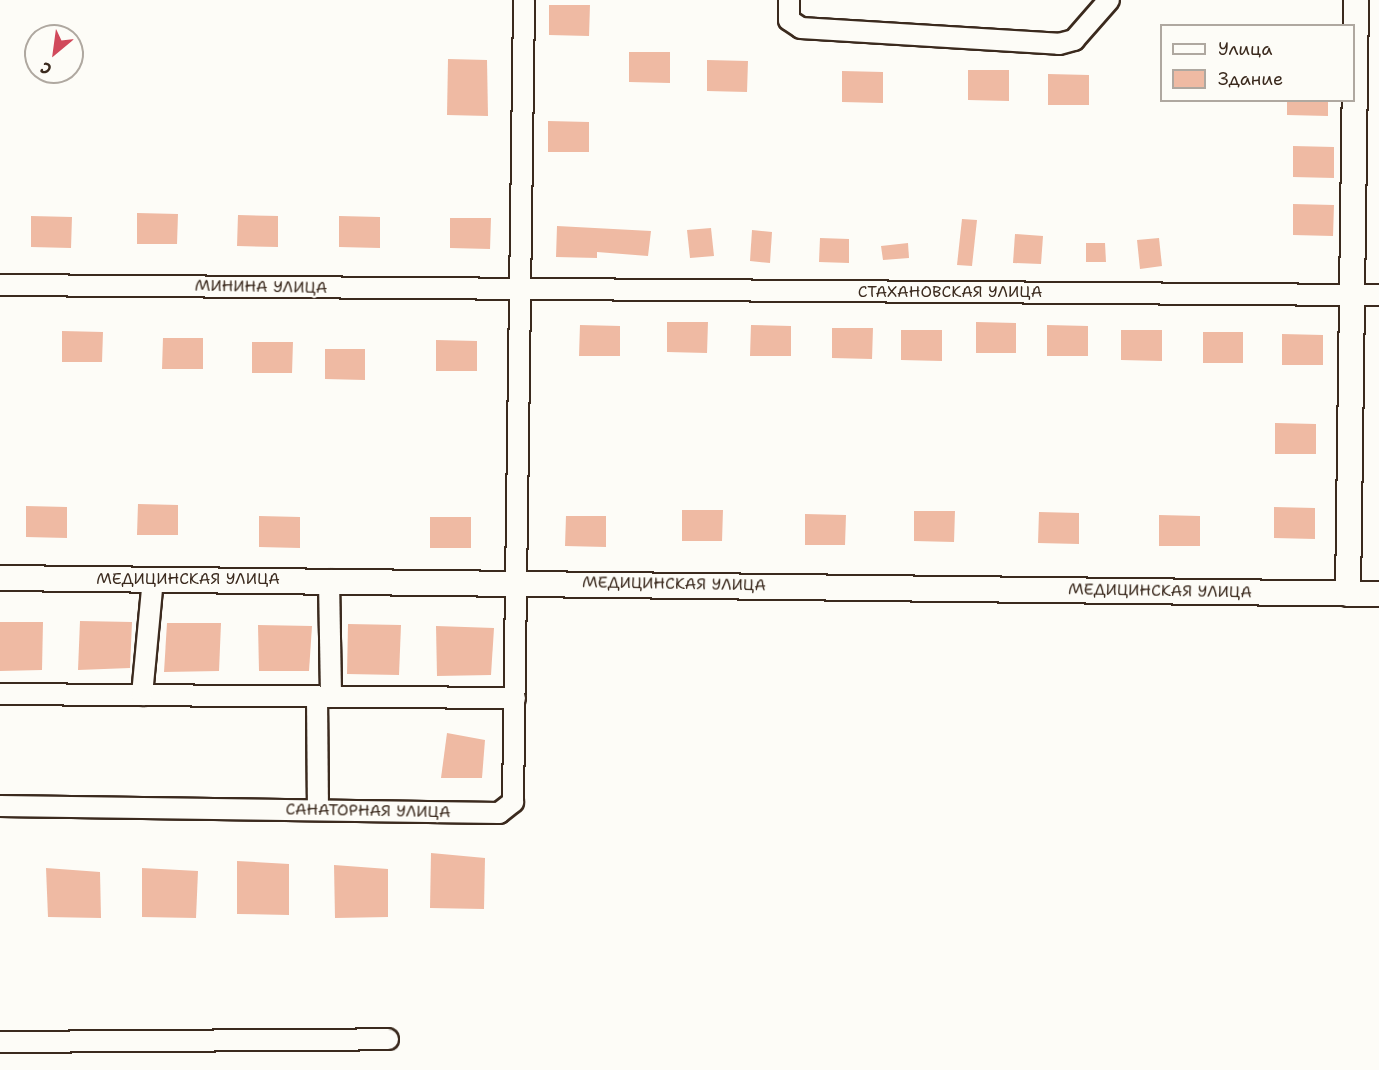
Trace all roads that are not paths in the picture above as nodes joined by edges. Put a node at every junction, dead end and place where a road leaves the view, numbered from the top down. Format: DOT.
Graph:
graph roads {
  1 [pos="524,0"];
  2 [pos="789,0"];
  3 [pos="1109,0"];
  4 [pos="1356,0"];
  5 [pos="0,285"];
  6 [pos="521,290"];
  7 [pos="1354,295"];
  8 [pos="1379,295"];
  9 [pos="0,578"];
  10 [pos="153,579"];
  11 [pos="329,580"];
  12 [pos="517,582"];
  13 [pos="1348,594"];
  14 [pos="1379,594"];
  15 [pos="0,694"];
  16 [pos="142,695"];
  17 [pos="324,697"];
  18 [pos="515,699"];
  19 [pos="0,806"];
  20 [pos="318,810"];
  21 [pos="388,1039"];
  22 [pos="0,1042"];
  1 -- 6 [label="street"];
  2 -- 3 [label="street"];
  4 -- 7 [label="street"];
  5 -- 6 [label="street, МИНИНА УЛИЦА"];
  6 -- 7 [label="street, СТАХАНОВСКАЯ УЛИЦА"];
  6 -- 12 [label="street"];
  7 -- 8 [label="street, СТАХАНОВСКАЯ УЛИЦА"];
  7 -- 13 [label="street"];
  9 -- 10 [label="street, МЕДИЦИНСКАЯ УЛИЦА"];
  10 -- 11 [label="street, МЕДИЦИНСКАЯ УЛИЦА"];
  10 -- 16 [label="street"];
  11 -- 12 [label="street, МЕДИЦИНСКАЯ УЛИЦА"];
  11 -- 17 [label="street"];
  12 -- 13 [label="street, МЕДИЦИНСКАЯ УЛИЦА"];
  12 -- 18 [label="street, САНАТОРНАЯ УЛИЦА"];
  13 -- 14 [label="street, МЕДИЦИНСКАЯ УЛИЦА"];
  15 -- 16 [label="street"];
  16 -- 17 [label="street"];
  17 -- 18 [label="street"];
  17 -- 20 [label="street"];
  18 -- 20 [label="street, САНАТОРНАЯ УЛИЦА"];
  19 -- 20 [label="street, САНАТОРНАЯ УЛИЦА"];
  21 -- 22 [label="street"];
}
